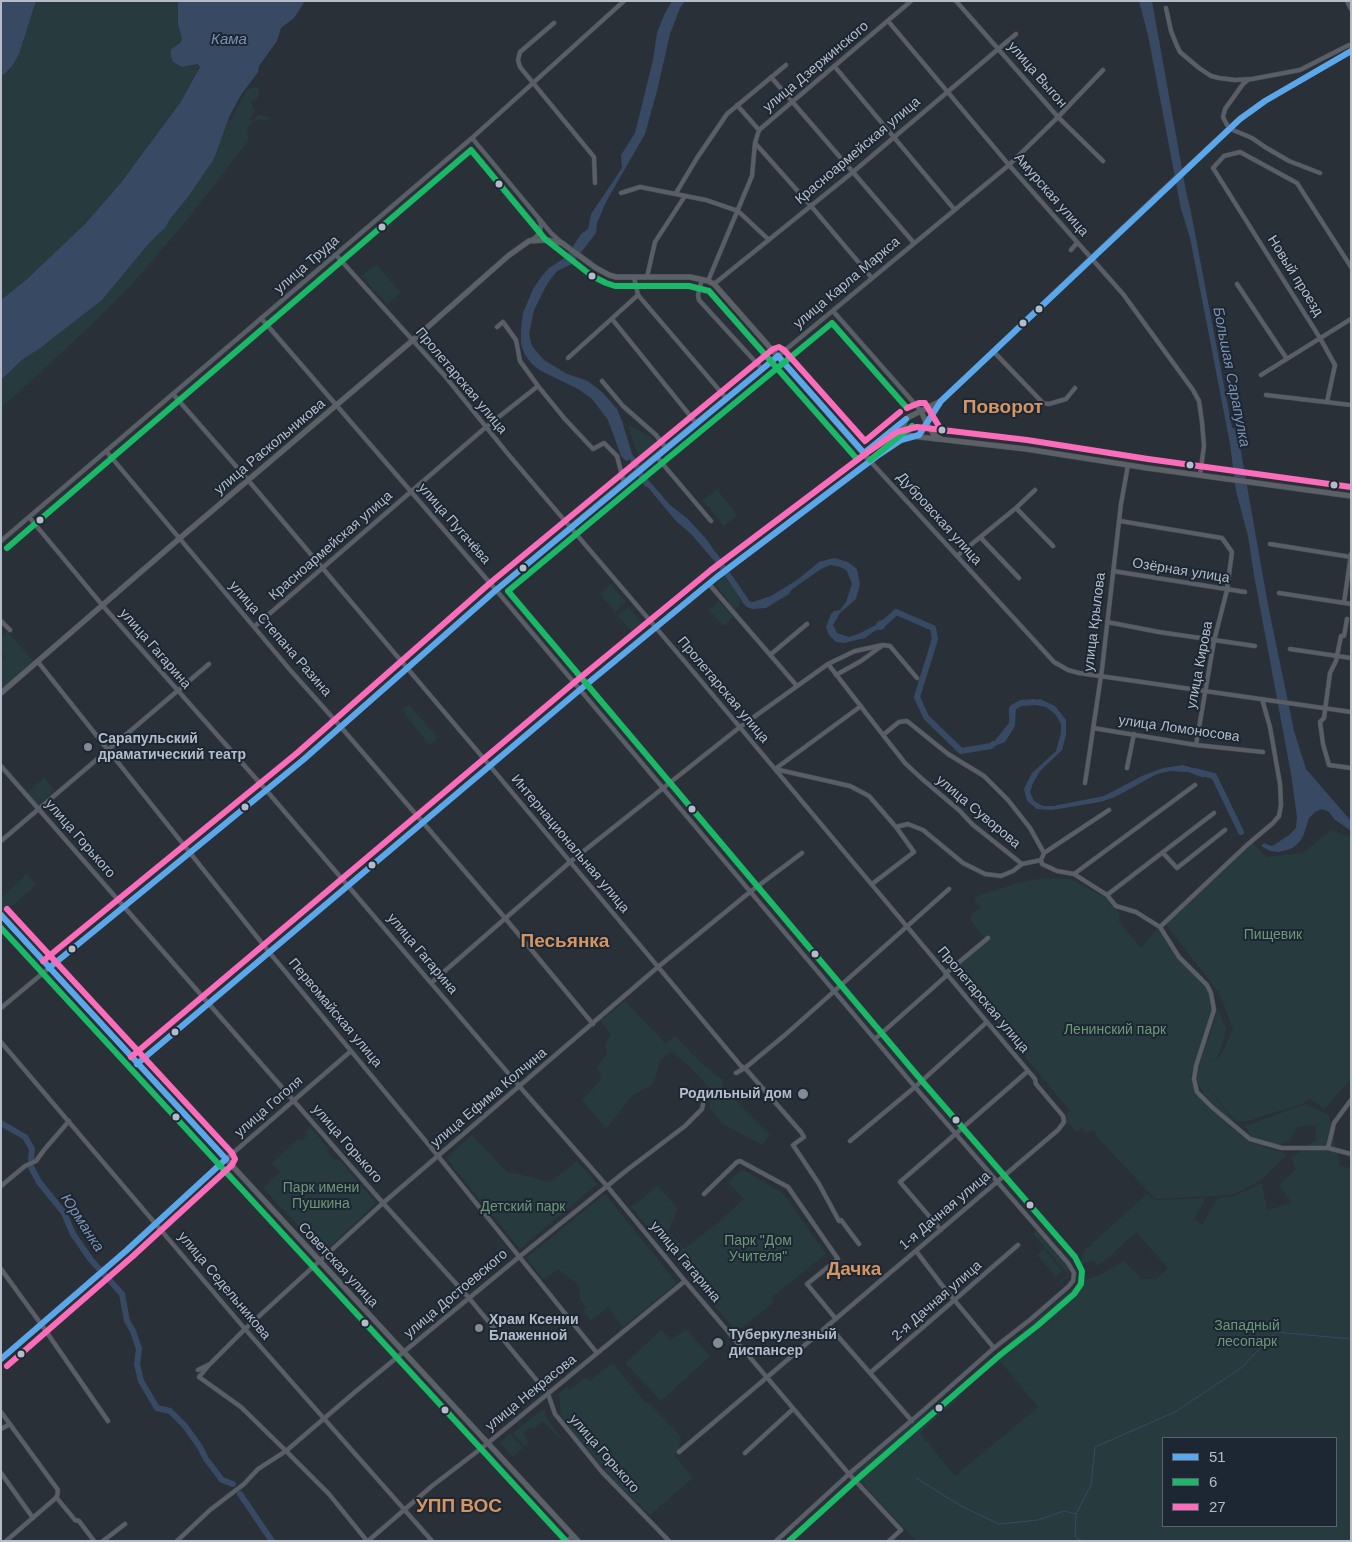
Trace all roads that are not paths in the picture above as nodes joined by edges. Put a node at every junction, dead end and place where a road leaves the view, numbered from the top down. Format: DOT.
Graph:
graph roads {
  1 [pos="624,1"];
  2 [pos="911,1"];
  3 [pos="956,1"];
  4 [pos="1347,1"];
  5 [pos="1166,8"];
  6 [pos="1351,9"];
  7 [pos="888,21"];
  8 [pos="554,23"];
  9 [pos="1016,34"];
  10 [pos="1351,46"];
  11 [pos="1000,49"];
  12 [pos="1351,51"];
  13 [pos="786,65"];
  14 [pos="835,67"];
  15 [pos="1103,70"];
  16 [pos="771,78"];
  17 [pos="1252,79"];
  18 [pos="533,82"];
  19 [pos="947,91"];
  20 [pos="792,102"];
  21 [pos="738,105"];
  22 [pos="1058,117"];
  23 [pos="759,130"];
  24 [pos="894,136"];
  25 [pos="472,138"];
  26 [pos="755,143"];
  27 [pos="1103,161"];
  28 [pos="1008,164"];
  29 [pos="853,172"];
  30 [pos="1320,173"];
  31 [pos="596,183"];
  32 [pos="621,193"];
  33 [pos="676,193"];
  34 [pos="685,196"];
  35 [pos="811,206"];
  36 [pos="954,209"];
  37 [pos="738,211"];
  38 [pos="538,218"];
  39 [pos="769,240"];
  40 [pos="529,241"];
  41 [pos="914,243"];
  42 [pos="1078,243"];
  43 [pos="564,244"];
  44 [pos="1071,250"];
  45 [pos="336,255"];
  46 [pos="1091,259"];
  47 [pos="1351,267"];
  48 [pos="634,277"];
  49 [pos="647,277"];
  50 [pos="871,278"];
  51 [pos="705,280"];
  52 [pos="714,284"];
  53 [pos="1238,284"];
  54 [pos="638,294"];
  55 [pos="832,311"];
  56 [pos="262,318"];
  57 [pos="612,319"];
  58 [pos="1351,319"];
  59 [pos="497,327"];
  60 [pos="1320,338"];
  61 [pos="413,340"];
  62 [pos="993,351"];
  63 [pos="778,356"];
  64 [pos="568,358"];
  65 [pos="1287,358"];
  66 [pos="762,369"];
  67 [pos="1261,375"];
  68 [pos="602,382"];
  69 [pos="538,386"];
  70 [pos="1075,388"];
  71 [pos="173,394"];
  72 [pos="1266,395"];
  73 [pos="726,398"];
  74 [pos="941,401"];
  75 [pos="1327,402"];
  76 [pos="337,405"];
  77 [pos="1351,405"];
  78 [pos="920,411"];
  79 [pos="909,417"];
  80 [pos="696,423"];
  81 [pos="927,424"];
  82 [pos="486,427"];
  83 [pos="923,430"];
  84 [pos="915,436"];
  85 [pos="958,441"];
  86 [pos="666,448"];
  87 [pos="106,451"];
  88 [pos="864,454"];
  89 [pos="656,456"];
  90 [pos="870,461"];
  91 [pos="1128,465"];
  92 [pos="1200,475"];
  93 [pos="248,480"];
  94 [pos="625,481"];
  95 [pos="1035,490"];
  96 [pos="411,492"];
  97 [pos="1351,496"];
  98 [pos="1016,508"];
  99 [pos="29,517"];
  100 [pos="1120,521"];
  101 [pos="711,522"];
  102 [pos="570,528"];
  103 [pos="180,538"];
  104 [pos="981,538"];
  105 [pos="1,541"];
  106 [pos="1270,544"];
  107 [pos="1053,546"];
  108 [pos="957,556"];
  109 [pos="1351,556"];
  110 [pos="322,567"];
  111 [pos="1113,572"];
  112 [pos="1019,578"];
  113 [pos="709,584"];
  114 [pos="496,590"];
  115 [pos="1227,590"];
  116 [pos="1245,592"];
  117 [pos="1279,593"];
  118 [pos="1344,602"];
  119 [pos="1351,604"];
  120 [pos="103,606"];
  121 [pos="1347,619"];
  122 [pos="1,621"];
  123 [pos="1107,622"];
  124 [pos="807,624"];
  125 [pos="254,627"];
  126 [pos="656,628"];
  127 [pos="10,630"];
  128 [pos="1214,641"];
  129 [pos="883,645"];
  130 [pos="1255,646"];
  131 [pos="1290,649"];
  132 [pos="770,655"];
  133 [pos="1337,656"];
  134 [pos="1351,658"];
  135 [pos="38,662"];
  136 [pos="209,664"];
  137 [pos="828,664"];
  138 [pos="407,667"];
  139 [pos="836,676"];
  140 [pos="1100,676"];
  141 [pos="917,678"];
  142 [pos="797,686"];
  143 [pos="580,690"];
  144 [pos="177,691"];
  145 [pos="1206,691"];
  146 [pos="1,693"];
  147 [pos="1264,700"];
  148 [pos="861,706"];
  149 [pos="1326,709"];
  150 [pos="1351,712"];
  151 [pos="340,726"];
  152 [pos="740,727"];
  153 [pos="1093,728"];
  154 [pos="1134,734"];
  155 [pos="884,735"];
  156 [pos="1196,745"];
  157 [pos="108,750"];
  158 [pos="1263,752"];
  159 [pos="1,766"];
  160 [pos="490,766"];
  161 [pos="1127,768"];
  162 [pos="1351,768"];
  163 [pos="775,769"];
  164 [pos="1085,783"];
  165 [pos="1195,786"];
  166 [pos="662,788"];
  167 [pos="266,790"];
  168 [pos="38,808"];
  169 [pos="1109,810"];
  170 [pos="1214,813"];
  171 [pos="423,823"];
  172 [pos="896,827"];
  173 [pos="1225,830"];
  174 [pos="1,841"];
  175 [pos="189,853"];
  176 [pos="802,853"];
  177 [pos="1044,853"];
  178 [pos="1163,853"];
  179 [pos="1042,860"];
  180 [pos="570,862"];
  181 [pos="1022,864"];
  182 [pos="1074,874"];
  183 [pos="872,884"];
  184 [pos="348,885"];
  185 [pos="949,889"];
  186 [pos="750,892"];
  187 [pos="1107,894"];
  188 [pos="124,906"];
  189 [pos="1,915"];
  190 [pos="505,918"];
  191 [pos="907,926"];
  192 [pos="1160,927"];
  193 [pos="988,938"];
  194 [pos="269,952"];
  195 [pos="658,967"];
  196 [pos="49,968"];
  197 [pos="946,973"];
  198 [pos="432,983"];
  199 [pos="834,991"];
  200 [pos="209,1002"];
  201 [pos="1,1008"];
  202 [pos="987,1022"];
  203 [pos="593,1024"];
  204 [pos="874,1039"];
  205 [pos="1,1042"];
  206 [pos="351,1051"];
  207 [pos="137,1064"];
  208 [pos="745,1068"];
  209 [pos="1028,1071"];
  210 [pos="736,1073"];
  211 [pos="520,1087"];
  212 [pos="915,1087"];
  213 [pos="293,1100"];
  214 [pos="1351,1100"];
  215 [pos="702,1104"];
  216 [pos="69,1121"];
  217 [pos="1064,1122"];
  218 [pos="956,1134"];
  219 [pos="850,1141"];
  220 [pos="1328,1148"];
  221 [pos="1351,1154"];
  222 [pos="438,1156"];
  223 [pos="226,1159"];
  224 [pos="997,1182"];
  225 [pos="1,1186"];
  226 [pos="607,1186"];
  227 [pos="704,1194"];
  228 [pos="383,1203"];
  229 [pos="156,1223"];
  230 [pos="941,1230"];
  231 [pos="859,1244"];
  232 [pos="1018,1245"];
  233 [pos="916,1251"];
  234 [pos="519,1257"];
  235 [pos="319,1260"];
  236 [pos="1,1269"];
  237 [pos="685,1281"];
  238 [pos="468,1298"];
  239 [pos="954,1300"];
  240 [pos="836,1319"];
  241 [pos="41,1324"];
  242 [pos="828,1325"];
  243 [pos="245,1329"];
  244 [pos="994,1348"];
  245 [pos="404,1352"];
  246 [pos="597,1352"];
  247 [pos="1,1359"];
  248 [pos="210,1364"];
  249 [pos="198,1370"];
  250 [pos="870,1373"];
  251 [pos="767,1378"];
  252 [pos="548,1394"];
  253 [pos="793,1409"];
  254 [pos="1,1412"];
  255 [pos="323,1418"];
  256 [pos="108,1421"];
  257 [pos="912,1421"];
  258 [pos="10,1424"];
  259 [pos="1,1429"];
  260 [pos="487,1443"];
  261 [pos="286,1450"];
  262 [pos="679,1452"];
  263 [pos="745,1453"];
  264 [pos="1,1474"];
  265 [pos="849,1474"];
  266 [pos="56,1497"];
  267 [pos="404,1510"];
  268 [pos="33,1518"];
  269 [pos="125,1524"];
  270 [pos="573,1536"];
  271 [pos="6,1541"];
  272 [pos="94,1541"];
  273 [pos="103,1541"];
  274 [pos="177,1541"];
  275 [pos="368,1541"];
  276 [pos="432,1541"];
  277 [pos="568,1541"];
  278 [pos="578,1541"];
  279 [pos="668,1541"];
  280 [pos="776,1541"];
  281 [pos="889,1541"];
  1 -- 18 [label="street, улица Труда"];
  2 -- 7 [label="street, улица Дзержинского"];
  3 -- 11 [label="street, улица Выгон"];
  4 -- 6 [label="street"];
  5 -- 17 [label="street"];
  7 -- 14 [label="street, улица Дзержинского"];
  7 -- 19 [label="street, Амурская улица"];
  8 -- 18 [label="street"];
  9 -- 11 [label="street, Красноармейская улица"];
  10 -- 17 [label="street"];
  11 -- 19 [label="street, Красноармейская улица"];
  11 -- 22 [label="street, улица Выгон"];
  12 -- 46 [label="main road, bridge"];
  13 -- 16 [label="street"];
  14 -- 20 [label="street, улица Дзержинского"];
  14 -- 24 [label="street"];
  15 -- 22 [label="street, улица Карла Маркса"];
  16 -- 20 [label="street"];
  16 -- 21 [label="street"];
  17 -- 30 [label="street"];
  18 -- 25 [label="street, улица Труда"];
  18 -- 31 [label="street"];
  19 -- 24 [label="street, Красноармейская улица"];
  19 -- 28 [label="street, Амурская улица"];
  20 -- 23 [label="street, улица Дзержинского"];
  20 -- 29 [label="street"];
  21 -- 23 [label="street"];
  21 -- 33 [label="street"];
  22 -- 27 [label="street, улица Выгон"];
  22 -- 28 [label="street, улица Карла Маркса"];
  23 -- 26 [label="street"];
  24 -- 29 [label="street, Красноармейская улица"];
  24 -- 36 [label="street"];
  25 -- 38 [label="street"];
  25 -- 45 [label="street, улица Труда"];
  26 -- 35 [label="street"];
  26 -- 37 [label="street"];
  28 -- 36 [label="street, улица Карла Маркса"];
  28 -- 42 [label="street, Амурская улица"];
  29 -- 35 [label="street, Красноармейская улица"];
  29 -- 41 [label="street"];
  32 -- 33 [label="street"];
  33 -- 34 [label="street"];
  34 -- 37 [label="street"];
  34 -- 49 [label="street"];
  35 -- 39 [label="street, Красноармейская улица"];
  35 -- 50 [label="street"];
  36 -- 41 [label="street, улица Карла Маркса"];
  37 -- 39 [label="street"];
  37 -- 51 [label="street"];
  38 -- 40 [label="street"];
  38 -- 43 [label="street"];
  39 -- 52 [label="street, Красноармейская улица"];
  40 -- 43 [label="main road"];
  40 -- 61 [label="main road, улица Раскольникова"];
  41 -- 50 [label="street, улица Карла Маркса"];
  42 -- 44 [label="street"];
  42 -- 46 [label="street, Амурская улица"];
  43 -- 48 [label="main road, Дубровская улица"];
  45 -- 56 [label="street, улица Труда"];
  45 -- 61 [label="street, Пролетарская улица"];
  46 -- 62 [label="main road"];
  46 -- 92 [label="street, Амурская улица"];
  47 -- 60 [label="street, Новый проезд"];
  48 -- 49 [label="main road, Дубровская улица"];
  48 -- 54 [label="street"];
  49 -- 51 [label="main road, Дубровская улица"];
  50 -- 55 [label="street, улица Карла Маркса"];
  51 -- 52 [label="main road, Дубровская улица"];
  51 -- 66 [label="street"];
  52 -- 63 [label="main road, Дубровская улица"];
  53 -- 65 [label="street"];
  54 -- 57 [label="street"];
  54 -- 73 [label="street"];
  55 -- 63 [label="street, улица Карла Маркса"];
  55 -- 78 [label="street"];
  56 -- 71 [label="street, улица Труда"];
  56 -- 76 [label="street, улица Пугачёва"];
  57 -- 64 [label="street"];
  57 -- 80 [label="street"];
  58 -- 60 [label="street"];
  59 -- 69 [label="street"];
  60 -- 65 [label="street"];
  60 -- 75 [label="street, Новый проезд"];
  61 -- 76 [label="main road, улица Раскольникова"];
  61 -- 82 [label="street, Пролетарская улица"];
  62 -- 70 [label="street"];
  62 -- 74 [label="main road"];
  63 -- 66 [label="main road, улица Карла Маркса"];
  63 -- 88 [label="main road, Дубровская улица"];
  65 -- 67 [label="street"];
  66 -- 73 [label="main road, улица Карла Маркса"];
  68 -- 86 [label="street"];
  69 -- 82 [label="street, Красноармейская улица"];
  69 -- 94 [label="street"];
  71 -- 87 [label="street, улица Труда"];
  71 -- 93 [label="street, Интернациональная улица"];
  72 -- 75 [label="street"];
  73 -- 80 [label="main road, улица Карла Маркса"];
  74 -- 78 [label="main road"];
  74 -- 81 [label="main road"];
  75 -- 77 [label="street"];
  76 -- 93 [label="main road, улица Раскольникова"];
  76 -- 96 [label="street, улица Пугачёва"];
  78 -- 79 [label="main road"];
  78 -- 81 [label="main road"];
  79 -- 83 [label="main road"];
  79 -- 84 [label="main road"];
  79 -- 88 [label="main road"];
  80 -- 86 [label="main road, улица Карла Маркса"];
  81 -- 83 [label="main road"];
  81 -- 85 [label="main road"];
  82 -- 96 [label="street, Красноармейская улица"];
  82 -- 102 [label="street, Пролетарская улица"];
  83 -- 84 [label="main road"];
  84 -- 85 [label="main road"];
  84 -- 90 [label="main road"];
  85 -- 91 [label="main road"];
  86 -- 89 [label="main road, улица Карла Маркса"];
  87 -- 99 [label="street, улица Труда"];
  87 -- 103 [label="street, улица Степана Разина"];
  88 -- 90 [label="main road, Дубровская улица"];
  89 -- 94 [label="main road, улица Карла Маркса"];
  89 -- 101 [label="street"];
  90 -- 108 [label="street, Дубровская улица"];
  90 -- 113 [label="main road"];
  91 -- 92 [label="main road"];
  91 -- 100 [label="street, улица Крылова"];
  92 -- 97 [label="main road"];
  93 -- 103 [label="main road, улица Раскольникова"];
  93 -- 110 [label="street, Интернациональная улица"];
  94 -- 102 [label="main road, улица Карла Маркса"];
  95 -- 98 [label="street"];
  96 -- 110 [label="street, Красноармейская улица"];
  96 -- 114 [label="street, улица Пугачёва"];
  98 -- 104 [label="street"];
  98 -- 107 [label="street"];
  99 -- 105 [label="street, улица Труда"];
  99 -- 120 [label="street, улица Гагарина"];
  100 -- 111 [label="street, улица Крылова"];
  100 -- 115 [label="street, улица Кирова"];
  102 -- 114 [label="main road, улица Карла Маркса"];
  102 -- 126 [label="street, Пролетарская улица"];
  103 -- 120 [label="main road, улица Раскольникова"];
  103 -- 125 [label="street, улица Степана Разина"];
  104 -- 108 [label="street"];
  104 -- 112 [label="street"];
  106 -- 109 [label="street"];
  108 -- 140 [label="street, Дубровская улица"];
  109 -- 118 [label="street"];
  110 -- 125 [label="street, Красноармейская улица"];
  110 -- 138 [label="street, Интернациональная улица"];
  111 -- 115 [label="street, Озёрная улица"];
  111 -- 123 [label="street, улица Крылова"];
  113 -- 126 [label="main road"];
  113 -- 132 [label="street"];
  114 -- 138 [label="main road, улица Карла Маркса"];
  114 -- 143 [label="street, улица Пугачёва"];
  115 -- 116 [label="street, Озёрная улица"];
  115 -- 128 [label="street, улица Кирова"];
  117 -- 118 [label="street"];
  118 -- 119 [label="street"];
  120 -- 135 [label="main road, улица Раскольникова"];
  120 -- 144 [label="street, улица Гагарина"];
  121 -- 133 [label="street"];
  122 -- 127 [label="street"];
  123 -- 128 [label="street"];
  123 -- 140 [label="street, улица Крылова"];
  124 -- 132 [label="street"];
  125 -- 151 [label="street, улица Степана Разина"];
  126 -- 143 [label="main road"];
  126 -- 152 [label="street, Пролетарская улица"];
  128 -- 130 [label="street"];
  128 -- 145 [label="street, улица Кирова"];
  129 -- 137 [label="street"];
  129 -- 139 [label="street"];
  129 -- 141 [label="street"];
  131 -- 133 [label="street"];
  132 -- 142 [label="street"];
  133 -- 134 [label="street"];
  133 -- 149 [label="street"];
  135 -- 146 [label="main road, улица Раскольникова"];
  135 -- 157 [label="street, Первомайская улица"];
  136 -- 144 [label="street"];
  137 -- 139 [label="street, улица Суворова"];
  137 -- 142 [label="street"];
  138 -- 151 [label="main road, улица Карла Маркса"];
  138 -- 160 [label="street, Интернациональная улица"];
  139 -- 148 [label="street, улица Суворова"];
  140 -- 145 [label="street, Дубровская улица"];
  140 -- 153 [label="street, улица Крылова"];
  142 -- 152 [label="street"];
  143 -- 160 [label="main road"];
  143 -- 166 [label="street, улица Пугачёва"];
  144 -- 157 [label="street"];
  144 -- 167 [label="street, улица Гагарина"];
  145 -- 147 [label="street, Дубровская улица"];
  145 -- 156 [label="street, улица Кирова"];
  147 -- 149 [label="street, Дубровская улица"];
  147 -- 192 [label="street"];
  148 -- 155 [label="street, улица Суворова"];
  148 -- 163 [label="street"];
  149 -- 150 [label="street, Дубровская улица"];
  149 -- 162 [label="street"];
  151 -- 167 [label="main road, улица Карла Маркса"];
  151 -- 171 [label="street, улица Степана Разина"];
  152 -- 163 [label="street, Пролетарская улица"];
  152 -- 166 [label="street"];
  153 -- 154 [label="street, улица Ломоносова"];
  153 -- 164 [label="street, улица Крылова"];
  154 -- 156 [label="street, улица Ломоносова"];
  154 -- 161 [label="street"];
  155 -- 177 [label="street"];
  155 -- 181 [label="street, улица Суворова"];
  156 -- 158 [label="street, улица Ломоносова"];
  157 -- 168 [label="street"];
  157 -- 175 [label="street, Первомайская улица"];
  159 -- 168 [label="street, улица Горького"];
  160 -- 171 [label="main road"];
  160 -- 180 [label="street, Интернациональная улица"];
  163 -- 172 [label="street"];
  163 -- 183 [label="street, Пролетарская улица"];
  165 -- 182 [label="street"];
  166 -- 180 [label="street"];
  166 -- 186 [label="street, улица Пугачёва"];
  167 -- 175 [label="main road, улица Карла Маркса"];
  167 -- 184 [label="street, улица Гагарина"];
  168 -- 174 [label="street"];
  168 -- 188 [label="street, улица Горького"];
  169 -- 177 [label="street"];
  170 -- 178 [label="street"];
  171 -- 184 [label="main road"];
  171 -- 190 [label="street, улица Степана Разина"];
  172 -- 181 [label="street, улица Суворова"];
  172 -- 183 [label="street"];
  173 -- 178 [label="street"];
  175 -- 188 [label="main road, улица Карла Маркса"];
  175 -- 194 [label="street, Первомайская улица"];
  176 -- 186 [label="street, улица Ефима Колчина"];
  177 -- 179 [label="street"];
  178 -- 187 [label="street"];
  179 -- 181 [label="street"];
  179 -- 182 [label="street"];
  180 -- 190 [label="street"];
  180 -- 195 [label="street, Интернациональная улица"];
  182 -- 187 [label="street"];
  183 -- 191 [label="street, Пролетарская улица"];
  184 -- 194 [label="main road"];
  184 -- 198 [label="street, улица Гагарина"];
  185 -- 191 [label="street"];
  186 -- 195 [label="street, улица Ефима Колчина"];
  186 -- 199 [label="street, улица Пугачёва"];
  187 -- 192 [label="street"];
  188 -- 196 [label="main road, улица Карла Маркса"];
  188 -- 200 [label="street, улица Горького"];
  189 -- 196 [label="main road, Советская улица"];
  190 -- 198 [label="street"];
  190 -- 203 [label="street, улица Степана Разина"];
  191 -- 197 [label="street, Пролетарская улица"];
  191 -- 199 [label="street"];
  192 -- 220 [label="street"];
  193 -- 197 [label="street"];
  194 -- 200 [label="main road"];
  194 -- 206 [label="street, Первомайская улица"];
  195 -- 203 [label="street, улица Ефима Колчина"];
  195 -- 208 [label="street, Интернациональная улица"];
  196 -- 201 [label="street, улица Карла Маркса"];
  196 -- 207 [label="main road, Советская улица"];
  197 -- 202 [label="street, Пролетарская улица"];
  197 -- 204 [label="street"];
  198 -- 211 [label="street, улица Гагарина"];
  199 -- 204 [label="street, улица Пугачёва"];
  199 -- 208 [label="street"];
  200 -- 207 [label="main road"];
  200 -- 213 [label="street, улица Горького"];
  202 -- 209 [label="street, Пролетарская улица"];
  202 -- 212 [label="street"];
  203 -- 211 [label="street, улица Ефима Колчина"];
  204 -- 212 [label="street, улица Пугачёва"];
  205 -- 216 [label="street, улица Седельникова"];
  206 -- 213 [label="street, улица Гоголя"];
  206 -- 222 [label="street, Первомайская улица"];
  207 -- 223 [label="main road, Советская улица"];
  208 -- 210 [label="street"];
  208 -- 231 [label="street, Интернациональная улица"];
  209 -- 217 [label="street, Пролетарская улица"];
  209 -- 218 [label="street"];
  211 -- 222 [label="street, улица Ефима Колчина"];
  211 -- 226 [label="street, улица Гагарина"];
  212 -- 218 [label="street, улица Пугачёва"];
  212 -- 219 [label="street"];
  213 -- 223 [label="street, улица Гоголя"];
  213 -- 228 [label="street, улица Горького"];
  214 -- 220 [label="street"];
  215 -- 226 [label="street, улица Достоевского"];
  216 -- 225 [label="street"];
  216 -- 229 [label="street, улица Седельникова"];
  217 -- 224 [label="street, 1-я Дачная улица"];
  218 -- 224 [label="street, улица Пугачёва"];
  218 -- 230 [label="street"];
  220 -- 221 [label="street"];
  222 -- 228 [label="street, улица Ефима Колчина"];
  222 -- 234 [label="street, Первомайская улица"];
  223 -- 229 [label="main road, улица Гоголя"];
  223 -- 235 [label="main road, Советская улица"];
  224 -- 230 [label="street, 1-я Дачная улица"];
  224 -- 244 [label="street, улица Пугачёва"];
  226 -- 234 [label="street, улица Достоевского"];
  226 -- 237 [label="street, улица Гагарина"];
  227 -- 240 [label="street"];
  228 -- 235 [label="street, улица Ефима Колчина"];
  228 -- 238 [label="street, улица Горького"];
  229 -- 241 [label="main road, улица Гоголя"];
  229 -- 243 [label="street, улица Седельникова"];
  230 -- 233 [label="street, 1-я Дачная улица"];
  232 -- 239 [label="street, 2-я Дачная улица"];
  233 -- 239 [label="street"];
  233 -- 240 [label="street, 1-я Дачная улица"];
  234 -- 238 [label="street, улица Достоевского"];
  234 -- 246 [label="street, Первомайская улица"];
  235 -- 243 [label="street, улица Ефима Колчина"];
  235 -- 245 [label="main road, Советская улица"];
  236 -- 241 [label="street"];
  237 -- 246 [label="street, улица Некрасова"];
  237 -- 251 [label="street, улица Гагарина"];
  238 -- 245 [label="street, улица Достоевского"];
  238 -- 252 [label="street, улица Горького"];
  239 -- 244 [label="street"];
  239 -- 250 [label="street, 2-я Дачная улица"];
  240 -- 242 [label="street, 1-я Дачная улица"];
  241 -- 247 [label="main road, улица Гоголя"];
  241 -- 256 [label="street"];
  242 -- 250 [label="street"];
  242 -- 251 [label="street, 1-я Дачная улица"];
  243 -- 248 [label="street, улица Ефима Колчина"];
  243 -- 255 [label="street, улица Седельникова"];
  244 -- 257 [label="street"];
  245 -- 255 [label="street, улица Достоевского"];
  245 -- 260 [label="main road, Советская улица"];
  246 -- 252 [label="street, улица Некрасова"];
  248 -- 249 [label="street, улица Ефима Колчина"];
  248 -- 261 [label="street"];
  250 -- 257 [label="street"];
  251 -- 253 [label="street, улица Гагарина"];
  251 -- 262 [label="street, 1-я Дачная улица"];
  252 -- 260 [label="street, улица Некрасова"];
  252 -- 279 [label="street, улица Горького"];
  253 -- 263 [label="street"];
  253 -- 265 [label="street, улица Гагарина"];
  254 -- 258 [label="street"];
  255 -- 261 [label="street, улица Достоевского"];
  255 -- 267 [label="street, улица Седельникова"];
  257 -- 265 [label="street"];
  258 -- 259 [label="street"];
  258 -- 266 [label="street"];
  260 -- 267 [label="street, улица Некрасова"];
  260 -- 270 [label="main road, Советская улица"];
  261 -- 274 [label="street, улица Достоевского"];
  261 -- 275 [label="street"];
  264 -- 268 [label="street"];
  265 -- 280 [label="street"];
  265 -- 281 [label="street, улица Гагарина"];
  266 -- 268 [label="street"];
  266 -- 272 [label="street"];
  267 -- 275 [label="street, улица Некрасова"];
  267 -- 276 [label="street, улица Седельникова"];
  268 -- 271 [label="street"];
  269 -- 273 [label="street"];
  270 -- 277 [label="street"];
  270 -- 278 [label="main road, Советская улица"];
}
